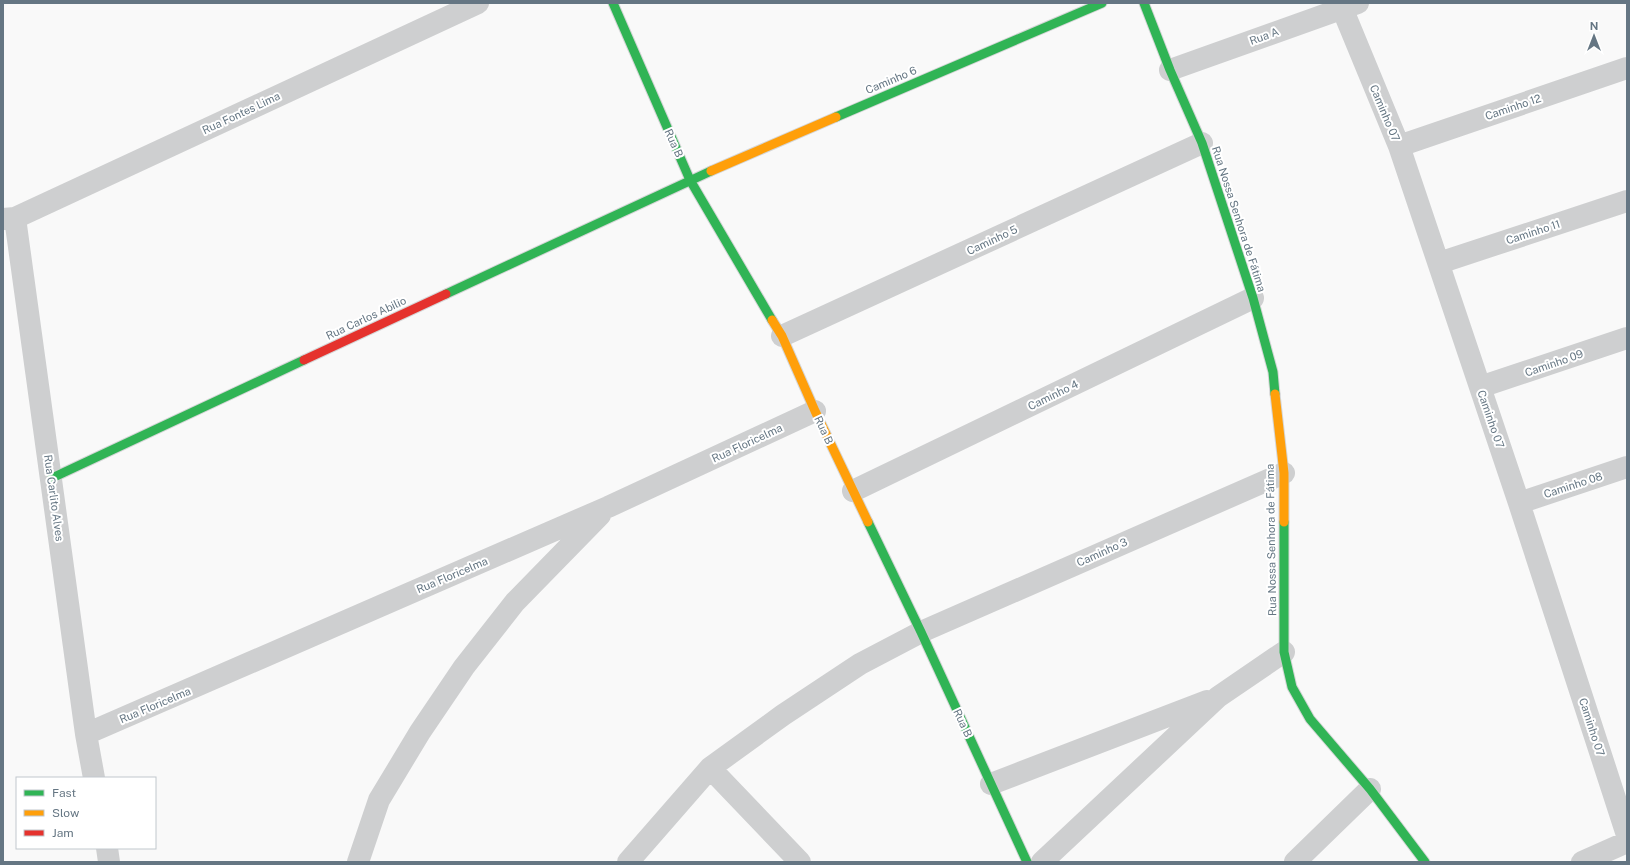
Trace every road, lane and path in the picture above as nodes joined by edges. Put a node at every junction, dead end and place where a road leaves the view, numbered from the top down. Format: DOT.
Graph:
graph roads {
  1 [pos="478,3"];
  2 [pos="613,3"];
  3 [pos="1102,3"];
  4 [pos="1144,3"];
  5 [pos="1346,5"];
  6 [pos="1627,68"];
  7 [pos="1170,70"];
  8 [pos="1202,143"];
  9 [pos="1399,146"];
  10 [pos="690,180"];
  11 [pos="1627,201"];
  12 [pos="9,219"];
  13 [pos="1439,263"];
  14 [pos="1253,298"];
  15 [pos="782,336"];
  16 [pos="1627,338"];
  17 [pos="1480,387"];
  18 [pos="815,411"];
  19 [pos="1627,467"];
  20 [pos="1284,473"];
  21 [pos="52,478"];
  22 [pos="853,491"];
  23 [pos="1519,503"];
  24 [pos="608,507"];
  25 [pos="921,632"];
  26 [pos="1284,652"];
  27 [pos="1218,697"];
  28 [pos="86,734"];
  29 [pos="710,768"];
  30 [pos="94,777"];
  31 [pos="992,784"];
  32 [pos="1370,789"];
  33 [pos="1627,835"];
  34 [pos="1627,842"];
  35 [pos="107,849"];
  36 [pos="110,862"];
  37 [pos="358,862"];
  38 [pos="628,862"];
  39 [pos="800,862"];
  40 [pos="1027,862"];
  41 [pos="1042,862"];
  42 [pos="1295,862"];
  43 [pos="1424,862"];
  44 [pos="1582,862"];
  1 -- 12 [label="street, Rua Fontes Lima"];
  2 -- 10 [label="street, Rua B"];
  3 -- 10 [label="street, Caminho 6"];
  4 -- 7 [label="street, Rua Nossa Senhora de Fátima"];
  5 -- 7 [label="street, Rua A"];
  5 -- 9 [label="street, Caminho 07"];
  6 -- 9 [label="street, Caminho 12"];
  7 -- 8 [label="street, Rua Nossa Senhora de Fátima"];
  8 -- 14 [label="street, Rua Nossa Senhora de Fátima"];
  8 -- 15 [label="street, Caminho 5"];
  9 -- 13 [label="street, Caminho 07"];
  10 -- 15 [label="street, Rua B"];
  10 -- 21 [label="street, Rua Carlos Abilio"];
  11 -- 13 [label="street, Caminho 11"];
  12 -- 21 [label="street, Rua Carlito Alves"];
  13 -- 17 [label="street, Caminho 07"];
  14 -- 20 [label="street, Rua Nossa Senhora de Fátima"];
  14 -- 22 [label="street, Caminho 4"];
  15 -- 18 [label="street, Rua B"];
  16 -- 17 [label="street, Caminho 09"];
  17 -- 23 [label="street, Caminho 07"];
  18 -- 22 [label="street, Rua B"];
  18 -- 24 [label="street, Rua Floricelma"];
  19 -- 23 [label="street, Caminho 08"];
  20 -- 25 [label="street, Caminho 3"];
  20 -- 26 [label="street, Rua Nossa Senhora de Fátima"];
  21 -- 28 [label="street, Rua Carlito Alves"];
  22 -- 25 [label="street, Rua B"];
  23 -- 33 [label="street, Caminho 07"];
  24 -- 28 [label="street, Rua Floricelma"];
  24 -- 37 [label="street"];
  25 -- 29 [label="street, Caminho 3"];
  25 -- 31 [label="street, Rua B"];
  26 -- 27 [label="street"];
  26 -- 32 [label="street, Rua Nossa Senhora de Fátima"];
  27 -- 31 [label="street"];
  27 -- 41 [label="street"];
  28 -- 30 [label="street, Rua Carlito Alves"];
  29 -- 38 [label="street, Caminho 3"];
  29 -- 39 [label="street"];
  31 -- 40 [label="street, Rua B"];
  32 -- 42 [label="street"];
  32 -- 43 [label="street, Rua Nossa Senhora de Fátima"];
  34 -- 44 [label="street"];
  35 -- 36 [label="street"];
}
